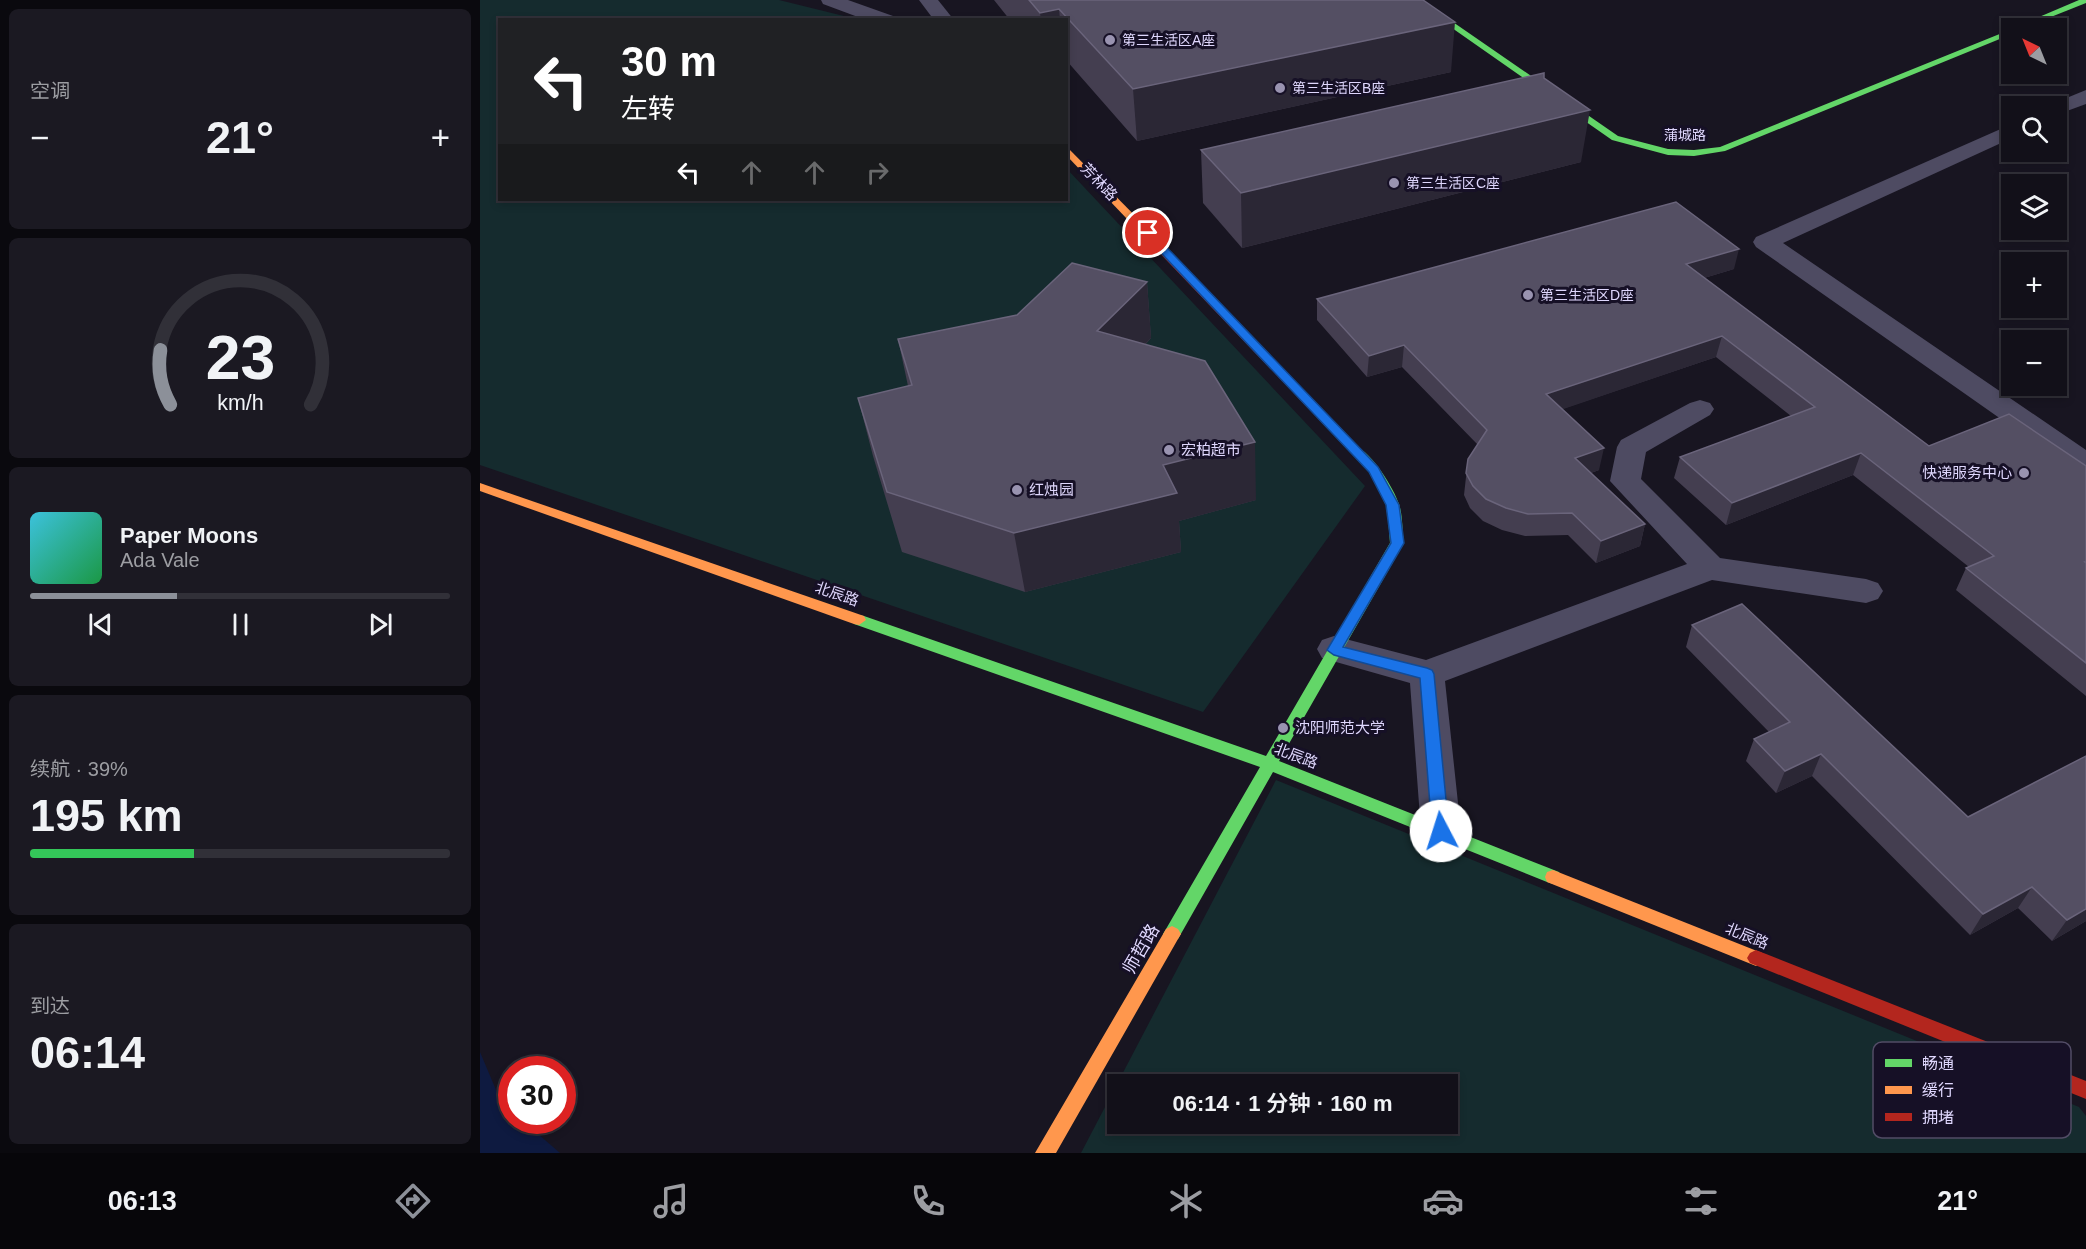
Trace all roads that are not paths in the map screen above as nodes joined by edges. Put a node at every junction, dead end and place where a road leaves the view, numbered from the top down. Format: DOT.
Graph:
graph roads {
  1 [pos="831,0"];
  2 [pos="928,0"];
  3 [pos="1416,0"];
  4 [pos="2086,0"];
  5 [pos="880,18"];
  6 [pos="943,18"];
  7 [pos="2042,18"];
  8 [pos="2001,35"];
  9 [pos="2086,96"];
  10 [pos="2067,104"];
  11 [pos="2001,135"];
  12 [pos="1068,151"];
  13 [pos="1700,408"];
  14 [pos="2086,464"];
  15 [pos="480,488"];
  16 [pos="1710,568"];
  17 [pos="1866,591"];
  18 [pos="1334,650"];
  19 [pos="1427,674"];
  20 [pos="1268,763"];
  21 [pos="1441,831"];
  22 [pos="1966,1042"];
  23 [pos="2071,1084"];
  24 [pos="2086,1090"];
  25 [pos="1045,1153"];
  1 -- 5 [label="street"];
  2 -- 6 [label="street"];
  3 -- 8 [label="street, 蒲城路"];
  4 -- 7 [label="street"];
  9 -- 10 [label="street"];
  11 -- 14 [label="street"];
  12 -- 18 [label="street, 芳林路"];
  13 -- 16 [label="street"];
  15 -- 20 [label="street, 北辰路"];
  16 -- 17 [label="street"];
  16 -- 19 [label="street"];
  18 -- 19 [label="street"];
  18 -- 20 [label="street, 芳林路"];
  19 -- 21 [label="street"];
  20 -- 21 [label="street, 北辰路"];
  20 -- 25 [label="street, 师哲路"];
  21 -- 22 [label="street, 北辰路"];
  23 -- 24 [label="street, 北辰路"];
}
